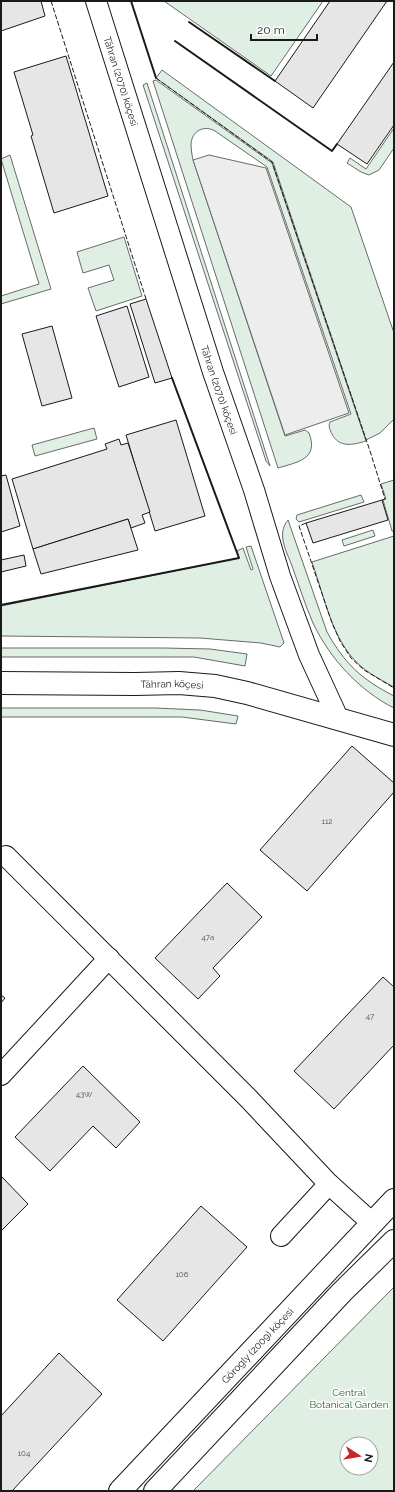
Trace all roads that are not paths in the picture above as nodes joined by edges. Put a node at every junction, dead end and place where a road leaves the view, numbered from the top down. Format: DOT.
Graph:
graph roads {
  1 [pos="96,1"];
  2 [pos="1,683"];
  3 [pos="338,718"];
  4 [pos="394,735"];
  5 [pos="6,856"];
  6 [pos="109,958"];
  7 [pos="1,1075"];
  8 [pos="329,1184"];
  9 [pos="394,1200"];
  10 [pos="372,1223"];
  11 [pos="281,1236"];
  12 [pos="394,1241"];
  13 [pos="120,1491"];
  14 [pos="155,1491"];
  1 -- 3 [label="street, Tähran (2070) köçesi"];
  2 -- 3 [label="main road, Tähran köçesi"];
  3 -- 4 [label="main road"];
  5 -- 6 [label="street"];
  6 -- 7 [label="street"];
  6 -- 8 [label="street"];
  8 -- 10 [label="street"];
  8 -- 11 [label="street"];
  9 -- 10 [label="main road, Görogly (2009) köçesi"];
  10 -- 13 [label="main road, Görogly (2009) köçesi"];
  12 -- 14 [label="main road"];
}
